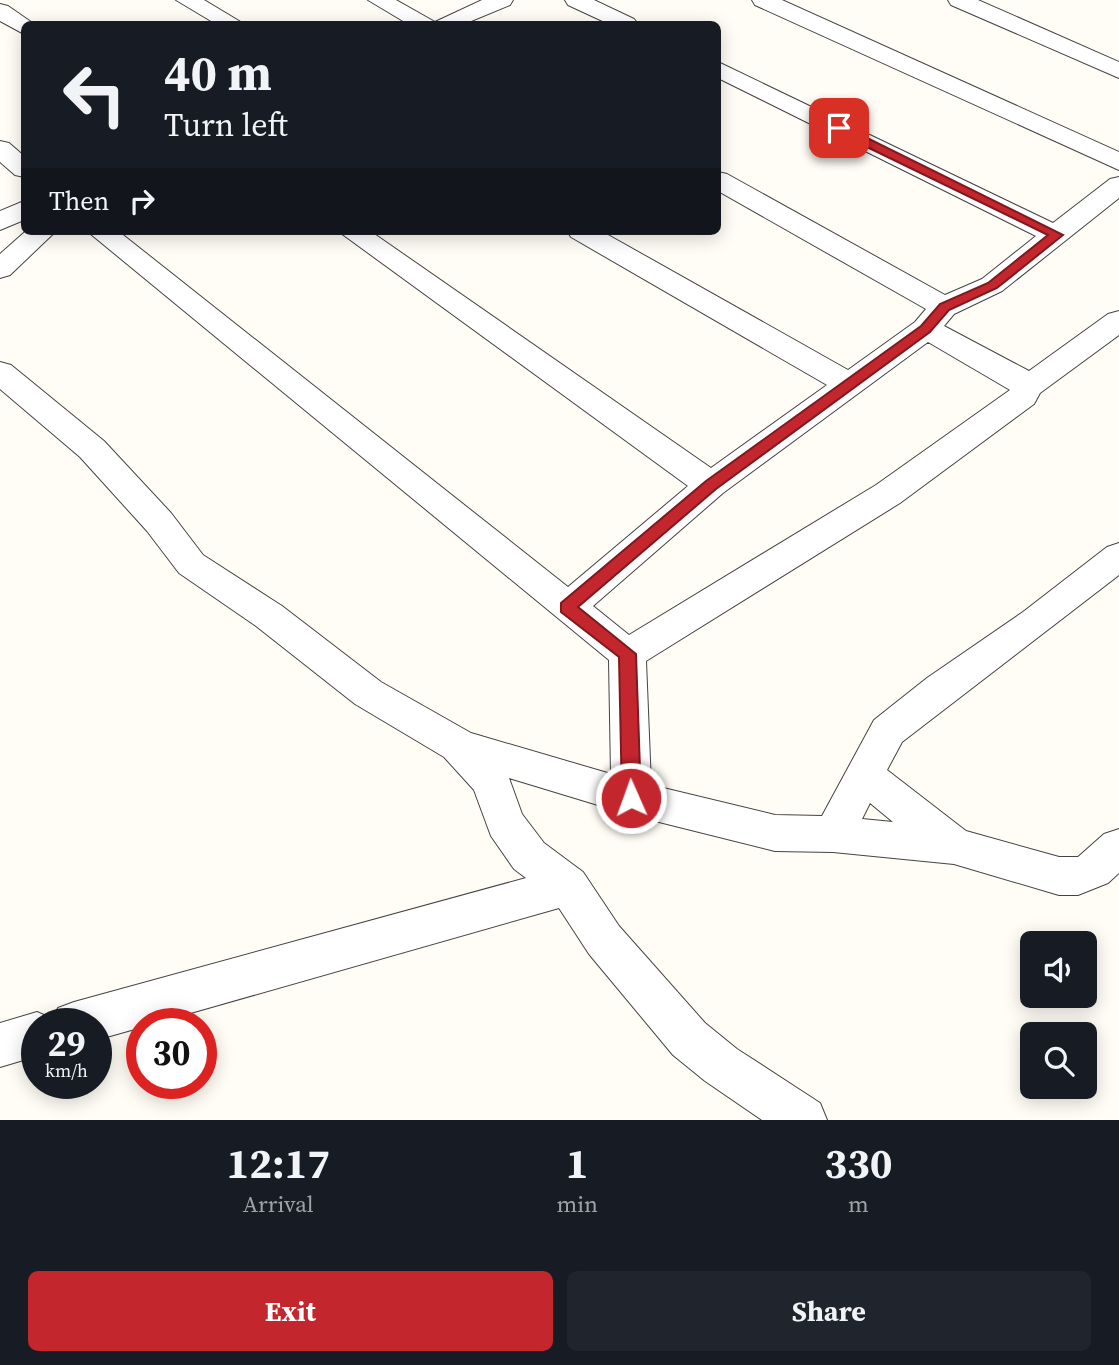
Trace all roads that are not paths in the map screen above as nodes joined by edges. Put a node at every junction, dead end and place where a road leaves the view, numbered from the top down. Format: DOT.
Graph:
graph roads {
  1 [pos="18,0"];
  2 [pos="187,0"];
  3 [pos="379,0"];
  4 [pos="502,0"];
  5 [pos="576,0"];
  6 [pos="763,0"];
  7 [pos="959,0"];
  8 [pos="0,9"];
  9 [pos="226,21"];
  10 [pos="419,21"];
  11 [pos="452,21"];
  12 [pos="620,21"];
  13 [pos="21,25"];
  14 [pos="721,70"];
  15 [pos="1119,71"];
  16 [pos="0,149"];
  17 [pos="1119,162"];
  18 [pos="21,166"];
  19 [pos="721,182"];
  20 [pos="1119,186"];
  21 [pos="21,211"];
  22 [pos="0,222"];
  23 [pos="38,235"];
  24 [pos="106,235"];
  25 [pos="358,235"];
  26 [pos="588,235"];
  27 [pos="1056,235"];
  28 [pos="0,270"];
  29 [pos="935,318"];
  30 [pos="1119,321"];
  31 [pos="0,372"];
  32 [pos="850,385"];
  33 [pos="1027,387"];
  34 [pos="711,485"];
  35 [pos="1119,556"];
  36 [pos="567,608"];
  37 [pos="627,654"];
  38 [pos="458,745"];
  39 [pos="865,776"];
  40 [pos="631,798"];
  41 [pos="833,834"];
  42 [pos="954,846"];
  43 [pos="1119,846"];
  44 [pos="568,886"];
  45 [pos="112,1013"];
  46 [pos="21,1039"];
  47 [pos="0,1045"];
  48 [pos="803,1120"];
  1 -- 8 [label="street"];
  2 -- 9 [label="street"];
  3 -- 10 [label="street"];
  4 -- 11 [label="street"];
  5 -- 12 [label="street"];
  6 -- 17 [label="street"];
  7 -- 15 [label="street"];
  8 -- 13 [label="street"];
  14 -- 27 [label="street"];
  16 -- 18 [label="street"];
  19 -- 29 [label="street"];
  20 -- 27 [label="street"];
  21 -- 22 [label="street"];
  23 -- 28 [label="street"];
  24 -- 36 [label="street"];
  25 -- 34 [label="street"];
  26 -- 32 [label="street"];
  27 -- 29 [label="street"];
  29 -- 32 [label="street"];
  29 -- 33 [label="street"];
  30 -- 33 [label="street"];
  31 -- 38 [label="street"];
  32 -- 34 [label="street"];
  33 -- 37 [label="street"];
  34 -- 36 [label="street"];
  35 -- 39 [label="street"];
  36 -- 37 [label="street"];
  37 -- 40 [label="street"];
  38 -- 40 [label="street"];
  38 -- 44 [label="street"];
  39 -- 41 [label="street"];
  39 -- 42 [label="street"];
  40 -- 41 [label="street"];
  41 -- 42 [label="street"];
  42 -- 43 [label="street"];
  44 -- 45 [label="street"];
  44 -- 48 [label="street"];
  46 -- 47 [label="street"];
}
